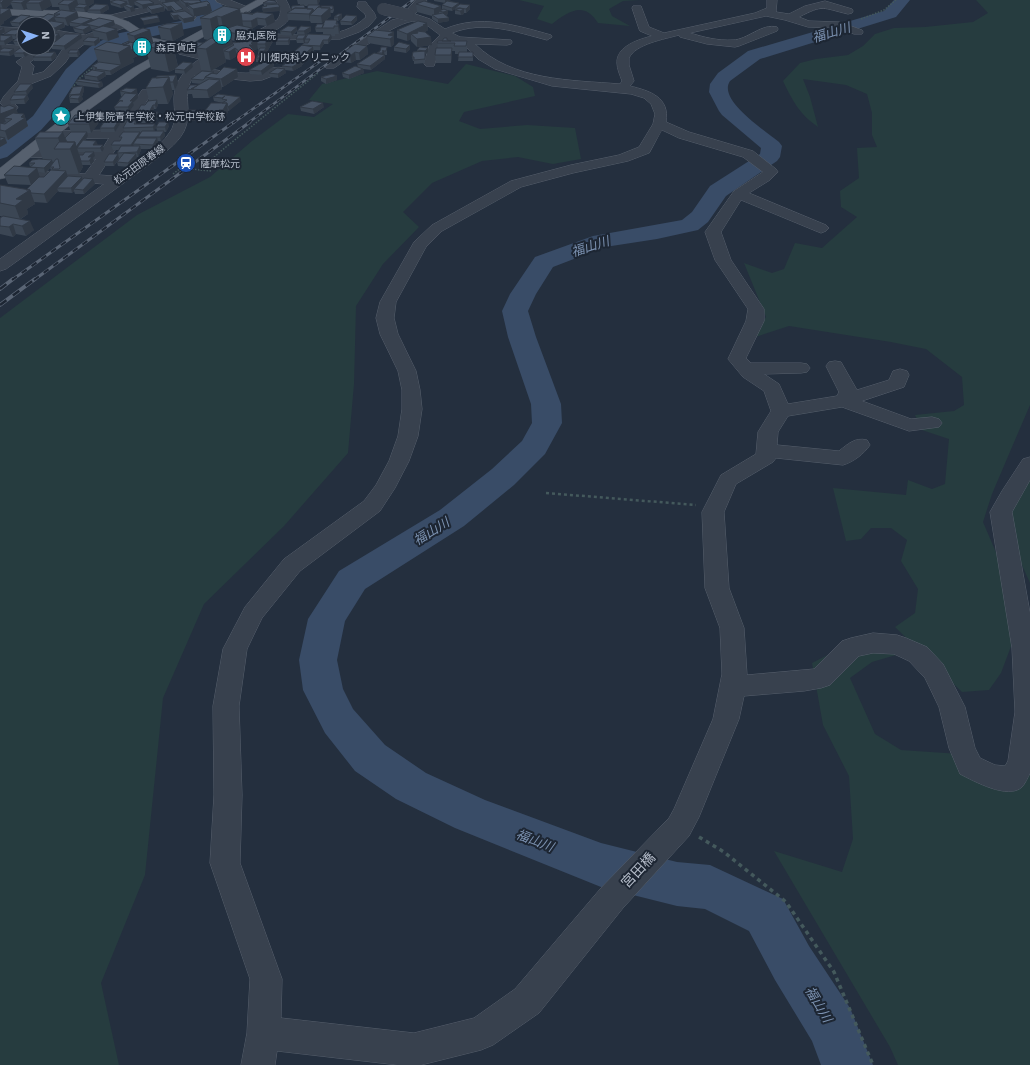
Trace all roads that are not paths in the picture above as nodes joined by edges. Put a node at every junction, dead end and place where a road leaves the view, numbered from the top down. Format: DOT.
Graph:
graph roads {
  1 [pos="149,0"];
  2 [pos="221,0"];
  3 [pos="264,0"];
  4 [pos="772,0"];
  5 [pos="286,5"];
  6 [pos="162,6"];
  7 [pos="109,7"];
  8 [pos="637,8"];
  9 [pos="246,10"];
  10 [pos="416,11"];
  11 [pos="848,11"];
  12 [pos="0,12"];
  13 [pos="133,13"];
  14 [pos="766,13"];
  15 [pos="191,16"];
  16 [pos="111,18"];
  17 [pos="790,18"];
  18 [pos="281,22"];
  19 [pos="296,23"];
  20 [pos="125,24"];
  21 [pos="773,29"];
  22 [pos="0,30"];
  23 [pos="16,31"];
  24 [pos="858,32"];
  25 [pos="56,33"];
  26 [pos="449,33"];
  27 [pos="678,33"];
  28 [pos="663,36"];
  29 [pos="548,37"];
  30 [pos="86,38"];
  31 [pos="250,40"];
  32 [pos="507,42"];
  33 [pos="0,47"];
  34 [pos="178,47"];
  35 [pos="16,48"];
  36 [pos="56,51"];
  37 [pos="66,52"];
  38 [pos="31,56"];
  39 [pos="210,58"];
  40 [pos="430,64"];
  41 [pos="330,66"];
  42 [pos="279,70"];
  43 [pos="193,71"];
  44 [pos="24,82"];
  45 [pos="113,88"];
  46 [pos="623,88"];
  47 [pos="146,92"];
  48 [pos="181,92"];
  49 [pos="12,107"];
  50 [pos="659,124"];
  51 [pos="177,134"];
  52 [pos="51,135"];
  53 [pos="118,135"];
  54 [pos="27,153"];
  55 [pos="104,155"];
  56 [pos="1,173"];
  57 [pos="89,179"];
  58 [pos="116,180"];
  59 [pos="739,194"];
  60 [pos="821,228"];
  61 [pos="0,266"];
  62 [pos="835,366"];
  63 [pos="801,368"];
  64 [pos="747,369"];
  65 [pos="900,375"];
  66 [pos="844,401"];
  67 [pos="781,410"];
  68 [pos="932,423"];
  69 [pos="860,445"];
  70 [pos="766,450"];
  71 [pos="1030,464"];
  72 [pos="732,686"];
  73 [pos="264,1033"];
  74 [pos="258,1065"];
  1 -- 6 [label="street"];
  2 -- 9 [label="street"];
  3 -- 9 [label="main road"];
  4 -- 14 [label="street"];
  5 -- 18 [label="street"];
  6 -- 13 [label="street"];
  6 -- 15 [label="street"];
  7 -- 13 [label="street"];
  8 -- 28 [label="street"];
  9 -- 34 [label="main road"];
  10 -- 26 [label="street"];
  10 -- 31 [label="street, bridge"];
  10 -- 41 [label="street"];
  11 -- 17 [label="street"];
  12 -- 16 [label="main road"];
  13 -- 16 [label="street"];
  14 -- 17 [label="street"];
  14 -- 27 [label="street"];
  16 -- 20 [label="main road"];
  17 -- 24 [label="street"];
  18 -- 19 [label="street"];
  18 -- 31 [label="street"];
  20 -- 30 [label="street"];
  20 -- 34 [label="main road"];
  21 -- 27 [label="street"];
  22 -- 23 [label="street"];
  25 -- 30 [label="street"];
  26 -- 26 [label="street"];
  26 -- 29 [label="street"];
  26 -- 32 [label="street"];
  26 -- 40 [label="street"];
  26 -- 46 [label="street"];
  27 -- 28 [label="street"];
  28 -- 46 [label="street"];
  30 -- 37 [label="street"];
  31 -- 34 [label="street"];
  31 -- 39 [label="street"];
  33 -- 35 [label="street"];
  34 -- 39 [label="street"];
  34 -- 45 [label="main road"];
  36 -- 37 [label="street"];
  37 -- 44 [label="street"];
  38 -- 44 [label="street"];
  39 -- 43 [label="street"];
  42 -- 43 [label="street"];
  43 -- 48 [label="street"];
  44 -- 49 [label="street"];
  45 -- 47 [label="street"];
  45 -- 52 [label="main road"];
  46 -- 50 [label="street"];
  47 -- 48 [label="street"];
  47 -- 53 [label="street"];
  48 -- 51 [label="street"];
  50 -- 59 [label="street"];
  50 -- 73 [label="street"];
  51 -- 53 [label="street"];
  51 -- 58 [label="street, 松元田原春線"];
  52 -- 53 [label="street"];
  52 -- 54 [label="main road"];
  53 -- 55 [label="street"];
  54 -- 55 [label="street"];
  54 -- 56 [label="main road"];
  55 -- 57 [label="street"];
  56 -- 57 [label="street"];
  57 -- 58 [label="street"];
  58 -- 61 [label="street, 松元田原春線"];
  59 -- 60 [label="street"];
  59 -- 64 [label="street"];
  62 -- 66 [label="street"];
  63 -- 64 [label="street"];
  64 -- 67 [label="street"];
  65 -- 66 [label="street"];
  66 -- 67 [label="street"];
  66 -- 68 [label="street"];
  67 -- 70 [label="street"];
  69 -- 70 [label="street"];
  70 -- 72 [label="street, 宮田橋"];
  71 -- 72 [label="street"];
  72 -- 73 [label="street, 宮田橋"];
  73 -- 74 [label="street"];
}
